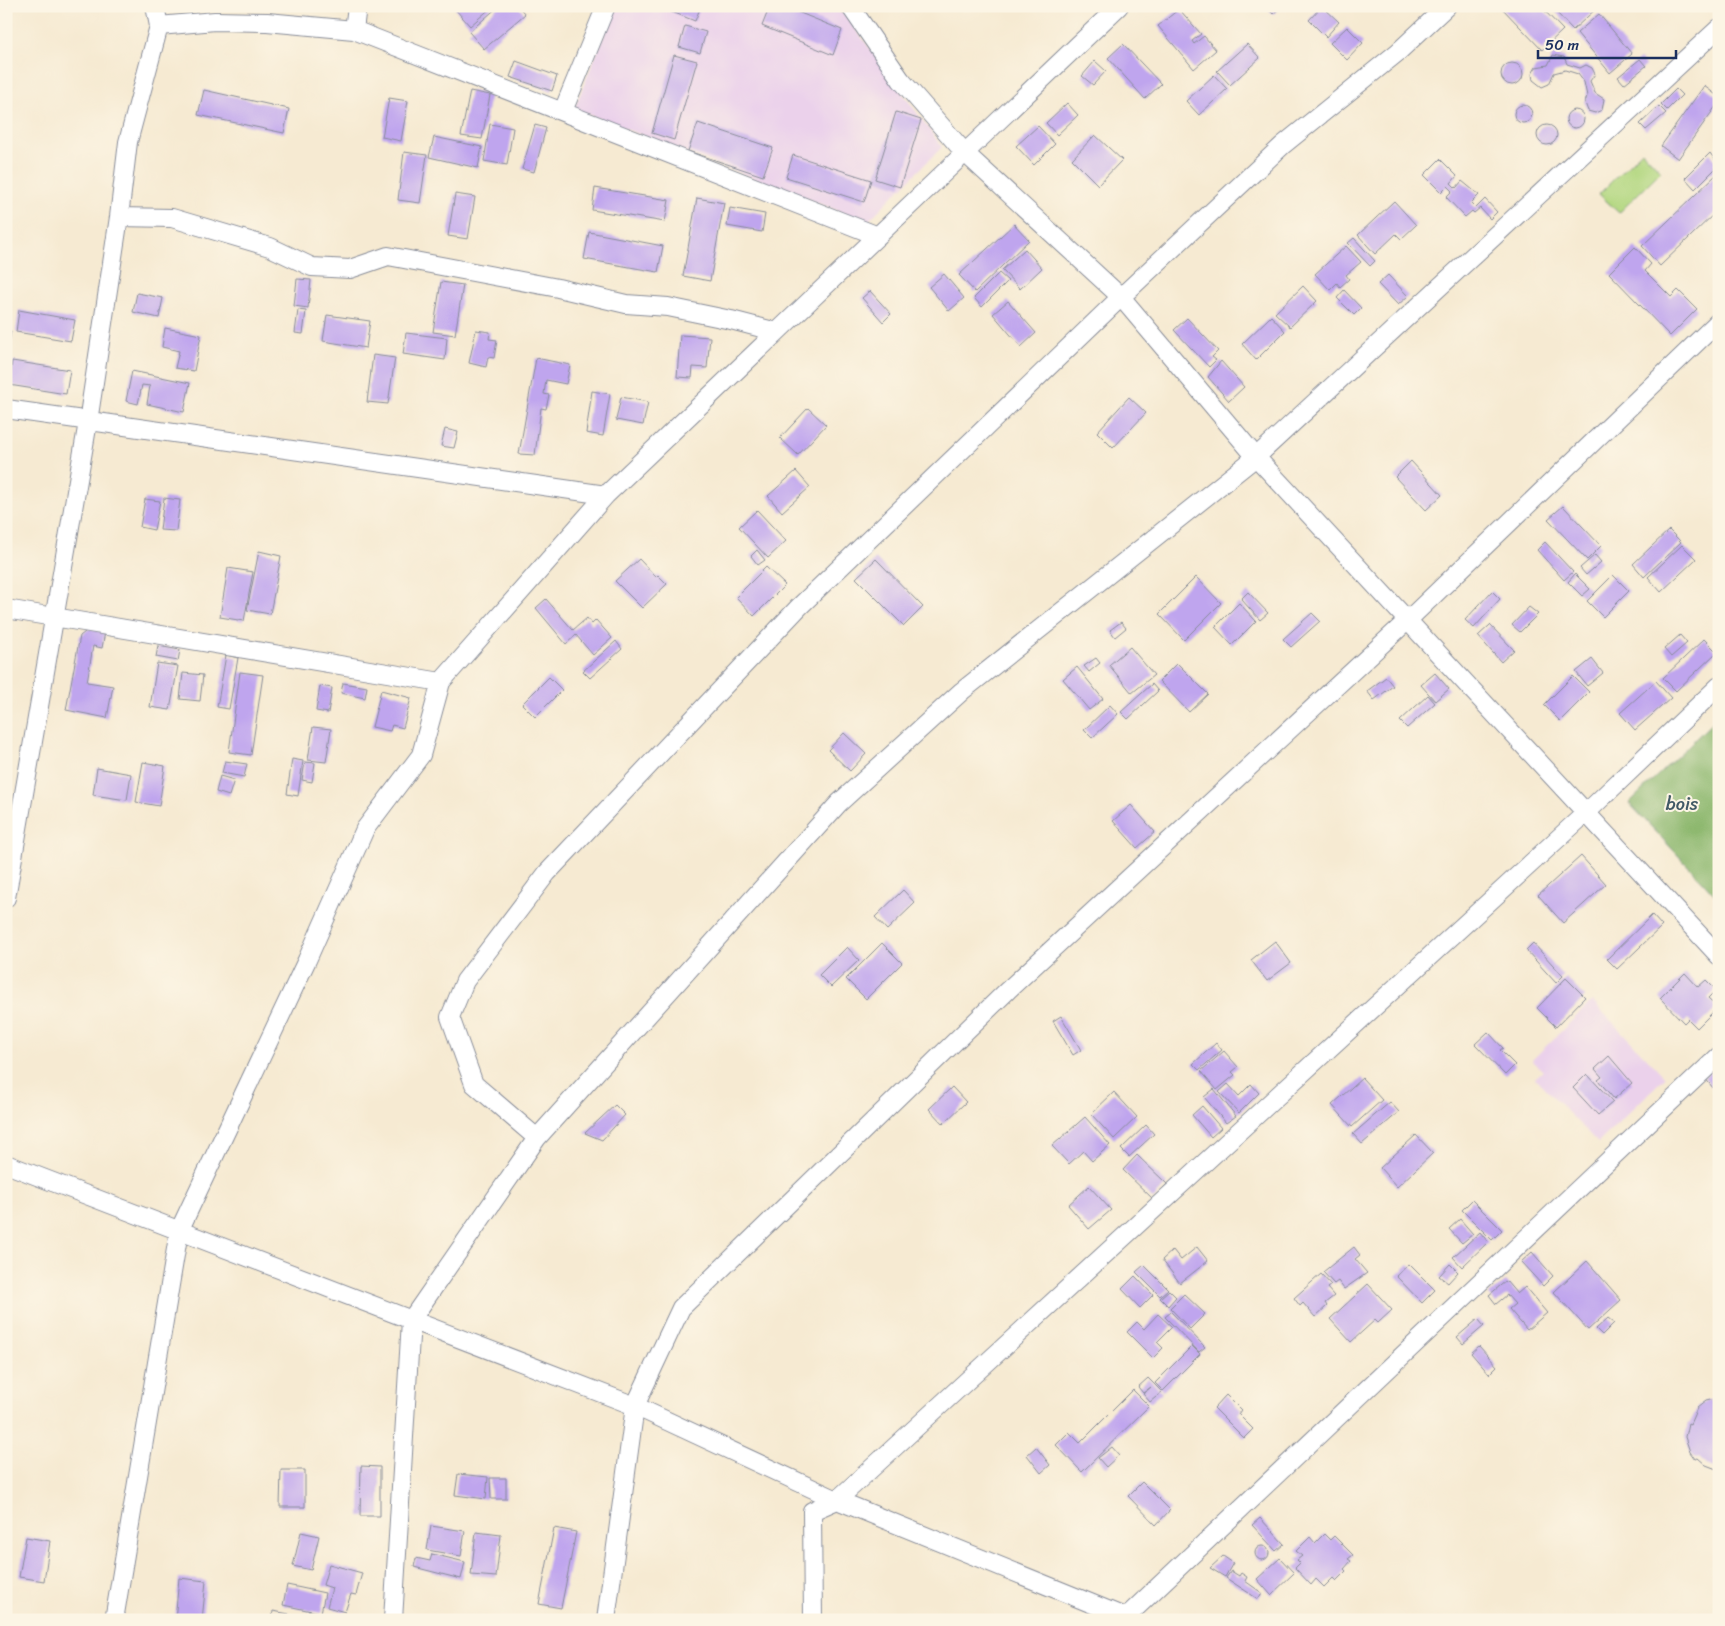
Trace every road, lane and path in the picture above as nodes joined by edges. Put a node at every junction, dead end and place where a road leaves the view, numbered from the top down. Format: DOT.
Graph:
graph roads {
  1 [pos="155,6"];
  2 [pos="357,6"];
  3 [pos="606,6"];
  4 [pos="1120,6"];
  5 [pos="1447,6"];
  6 [pos="854,7"];
  7 [pos="159,26"];
  8 [pos="1719,28"];
  9 [pos="354,30"];
  10 [pos="563,111"];
  11 [pos="965,153"];
  12 [pos="119,217"];
  13 [pos="878,236"];
  14 [pos="1120,297"];
  15 [pos="1719,321"];
  16 [pos="777,332"];
  17 [pos="6,409"];
  18 [pos="88,422"];
  19 [pos="1256,457"];
  20 [pos="606,495"];
  21 [pos="6,610"];
  22 [pos="54,619"];
  23 [pos="1408,620"];
  24 [pos="441,682"];
  25 [pos="1719,686"];
  26 [pos="1587,812"];
  27 [pos="6,898"];
  28 [pos="1719,956"];
  29 [pos="1719,1056"];
  30 [pos="537,1138"];
  31 [pos="6,1164"];
  32 [pos="179,1231"];
  33 [pos="411,1320"];
  34 [pos="635,1406"];
  35 [pos="836,1500"];
  36 [pos="1127,1619"];
  37 [pos="114,1620"];
  38 [pos="392,1620"];
  39 [pos="606,1620"];
  40 [pos="813,1620"];
  1 -- 7 [label="street"];
  2 -- 9 [label="street"];
  3 -- 10 [label="street"];
  4 -- 11 [label="street"];
  5 -- 14 [label="street"];
  6 -- 11 [label="street"];
  7 -- 9 [label="street"];
  7 -- 12 [label="street"];
  8 -- 19 [label="street"];
  9 -- 10 [label="street"];
  10 -- 13 [label="street"];
  11 -- 13 [label="street"];
  11 -- 14 [label="street"];
  12 -- 16 [label="street"];
  12 -- 18 [label="street"];
  13 -- 16 [label="street"];
  14 -- 19 [label="street"];
  14 -- 30 [label="street"];
  15 -- 23 [label="street"];
  16 -- 20 [label="street"];
  17 -- 18 [label="street"];
  18 -- 20 [label="street"];
  18 -- 22 [label="street"];
  19 -- 23 [label="street"];
  19 -- 30 [label="street"];
  20 -- 24 [label="street"];
  21 -- 22 [label="street"];
  22 -- 24 [label="street"];
  22 -- 27 [label="street"];
  23 -- 26 [label="street"];
  23 -- 34 [label="street"];
  24 -- 32 [label="street"];
  25 -- 26 [label="street"];
  26 -- 28 [label="street"];
  26 -- 35 [label="street"];
  29 -- 36 [label="street"];
  30 -- 33 [label="street"];
  31 -- 32 [label="street"];
  32 -- 33 [label="street"];
  32 -- 37 [label="street"];
  33 -- 34 [label="street"];
  33 -- 38 [label="street"];
  34 -- 35 [label="street"];
  34 -- 39 [label="street"];
  35 -- 36 [label="street"];
  35 -- 40 [label="street"];
}
